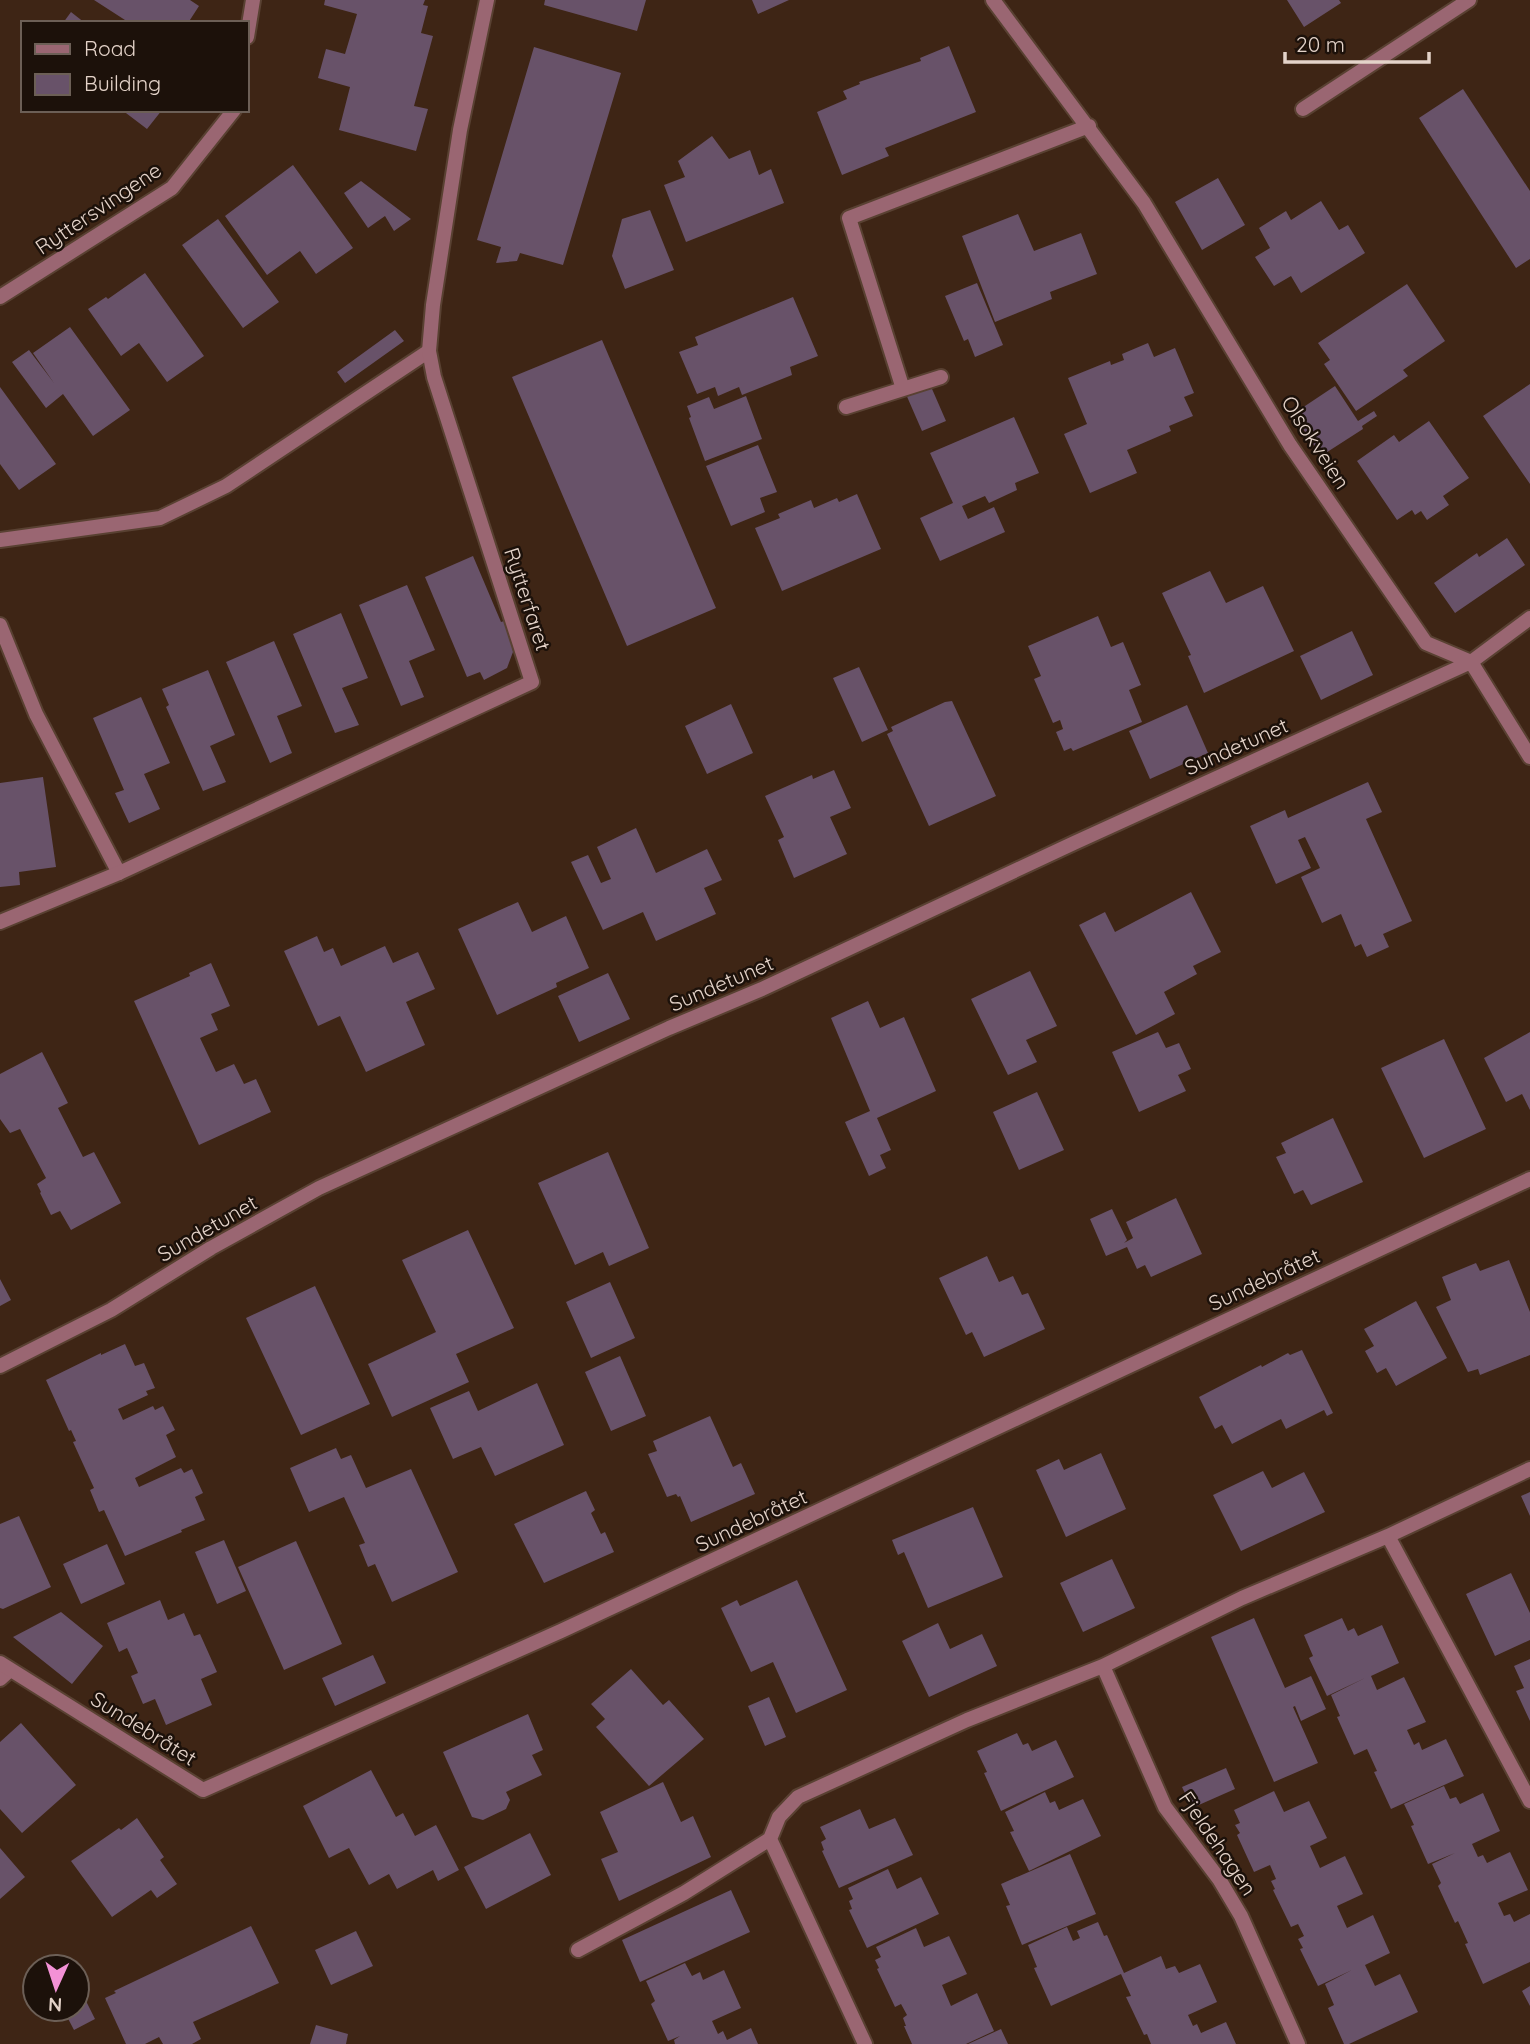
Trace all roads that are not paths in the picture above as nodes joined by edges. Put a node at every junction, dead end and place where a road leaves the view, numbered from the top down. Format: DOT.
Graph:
graph roads {
  1 [pos="253,0"];
  2 [pos="487,0"];
  3 [pos="993,0"];
  4 [pos="1469,0"];
  5 [pos="248,31"];
  6 [pos="1303,109"];
  7 [pos="232,112"];
  8 [pos="1089,126"];
  9 [pos="0,297"];
  10 [pos="429,351"];
  11 [pos="941,377"];
  12 [pos="903,389"];
  13 [pos="846,407"];
  14 [pos="0,540"];
  15 [pos="1530,618"];
  16 [pos="0,625"];
  17 [pos="1471,663"];
  18 [pos="1530,757"];
  19 [pos="119,873"];
  20 [pos="0,922"];
  21 [pos="1530,1179"];
  22 [pos="0,1366"];
  23 [pos="1530,1469"];
  24 [pos="1388,1536"];
  25 [pos="1103,1665"];
  26 [pos="3,1671"];
  27 [pos="1530,1801"];
  28 [pos="770,1839"];
  29 [pos="578,1950"];
  30 [pos="865,2044"];
  31 [pos="1298,2044"];
  1 -- 5 [label="street"];
  2 -- 10 [label="street, Rytterfaret"];
  3 -- 8 [label="street, Olsokveien"];
  4 -- 6 [label="street"];
  7 -- 9 [label="street, Ryttersvingene"];
  8 -- 12 [label="street"];
  8 -- 17 [label="street, Olsokveien"];
  10 -- 14 [label="street"];
  10 -- 19 [label="street, Rytterfaret"];
  11 -- 12 [label="street"];
  12 -- 13 [label="street"];
  15 -- 17 [label="street, Sundetunet"];
  16 -- 19 [label="street"];
  17 -- 18 [label="street"];
  17 -- 22 [label="street, Sundetunet"];
  19 -- 20 [label="street, Rytterfaret"];
  21 -- 26 [label="street, Sundebråtet"];
  23 -- 24 [label="street"];
  24 -- 25 [label="street"];
  24 -- 27 [label="street"];
  25 -- 28 [label="street"];
  25 -- 31 [label="street, Fjeldehagen"];
  28 -- 29 [label="street"];
  28 -- 30 [label="street"];
}
